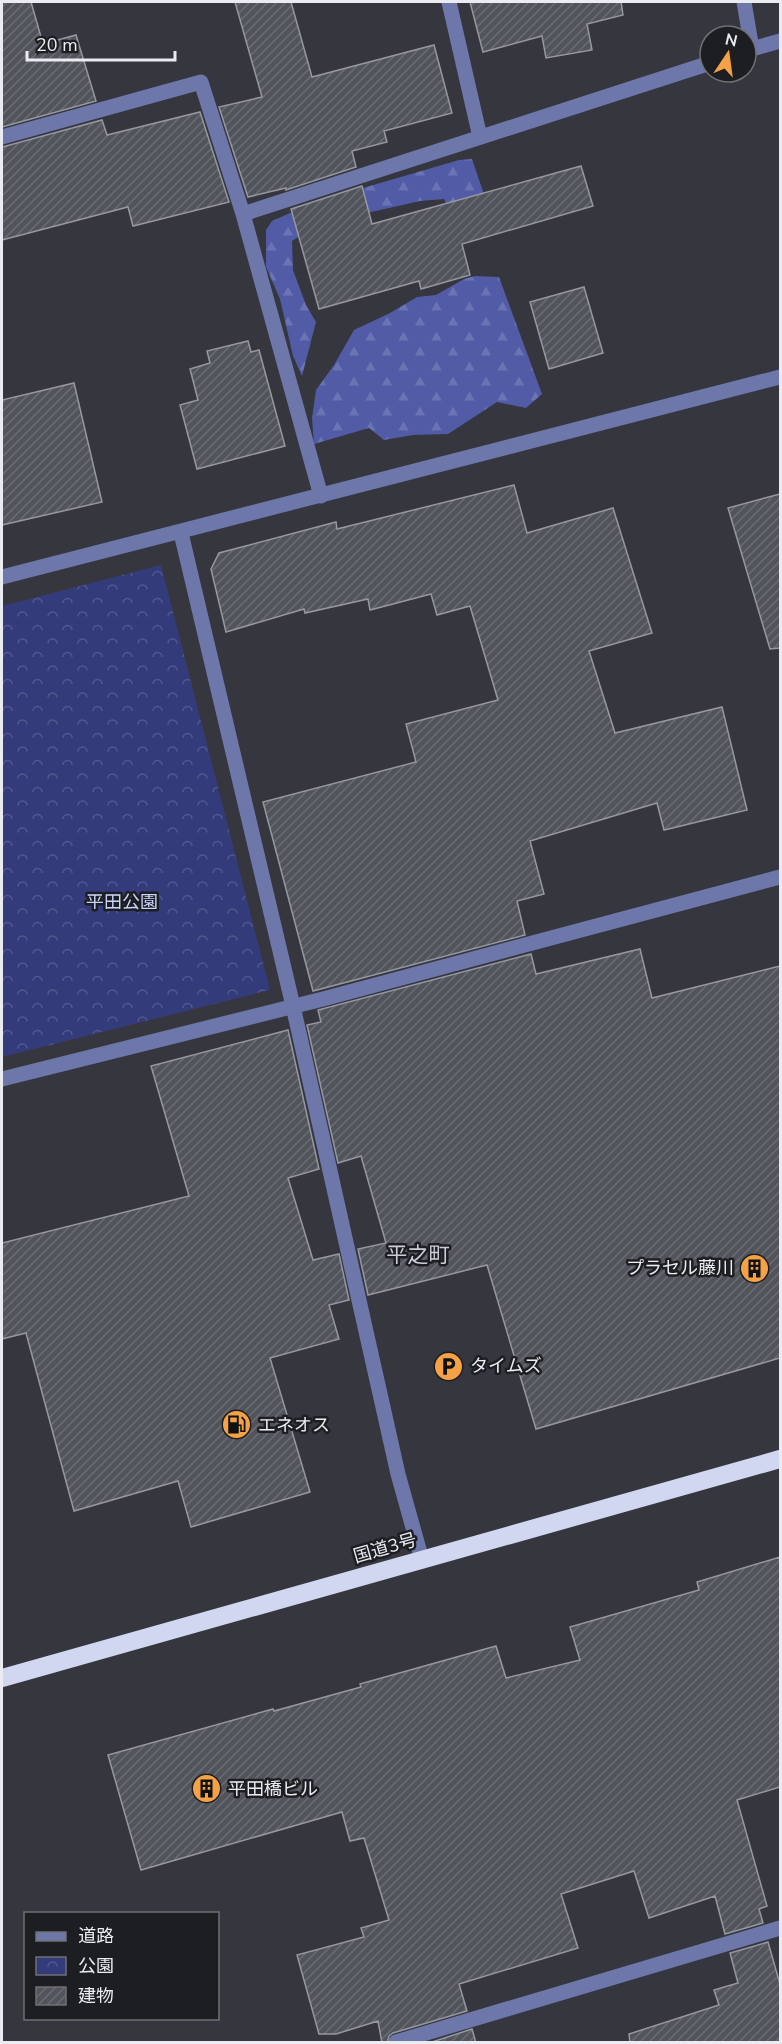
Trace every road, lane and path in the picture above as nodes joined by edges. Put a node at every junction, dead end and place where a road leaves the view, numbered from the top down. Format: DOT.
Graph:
graph roads {
  1 [pos="449,2"];
  2 [pos="744,2"];
  3 [pos="746,24"];
  4 [pos="780,41"];
  5 [pos="758,47"];
  6 [pos="698,67"];
  7 [pos="2,137"];
  8 [pos="480,137"];
  9 [pos="243,214"];
  10 [pos="780,377"];
  11 [pos="321,496"];
  12 [pos="181,533"];
  13 [pos="2,578"];
  14 [pos="780,877"];
  15 [pos="293,1006"];
  16 [pos="2,1079"];
  17 [pos="780,1459"];
  18 [pos="422,1560"];
  19 [pos="2,1678"];
  20 [pos="780,1928"];
  21 [pos="396,2043"];
  1 -- 8 [label="street"];
  2 -- 3 [label="street"];
  4 -- 5 [label="street"];
  6 -- 8 [label="street"];
  7 -- 9 [label="street"];
  8 -- 9 [label="street"];
  9 -- 11 [label="street"];
  10 -- 11 [label="street"];
  11 -- 12 [label="street"];
  12 -- 13 [label="street"];
  12 -- 15 [label="street"];
  14 -- 15 [label="street"];
  15 -- 16 [label="street"];
  15 -- 18 [label="street"];
  17 -- 18 [label="highway, 国道3号"];
  18 -- 19 [label="highway, 国道3号"];
  20 -- 21 [label="street"];
}
